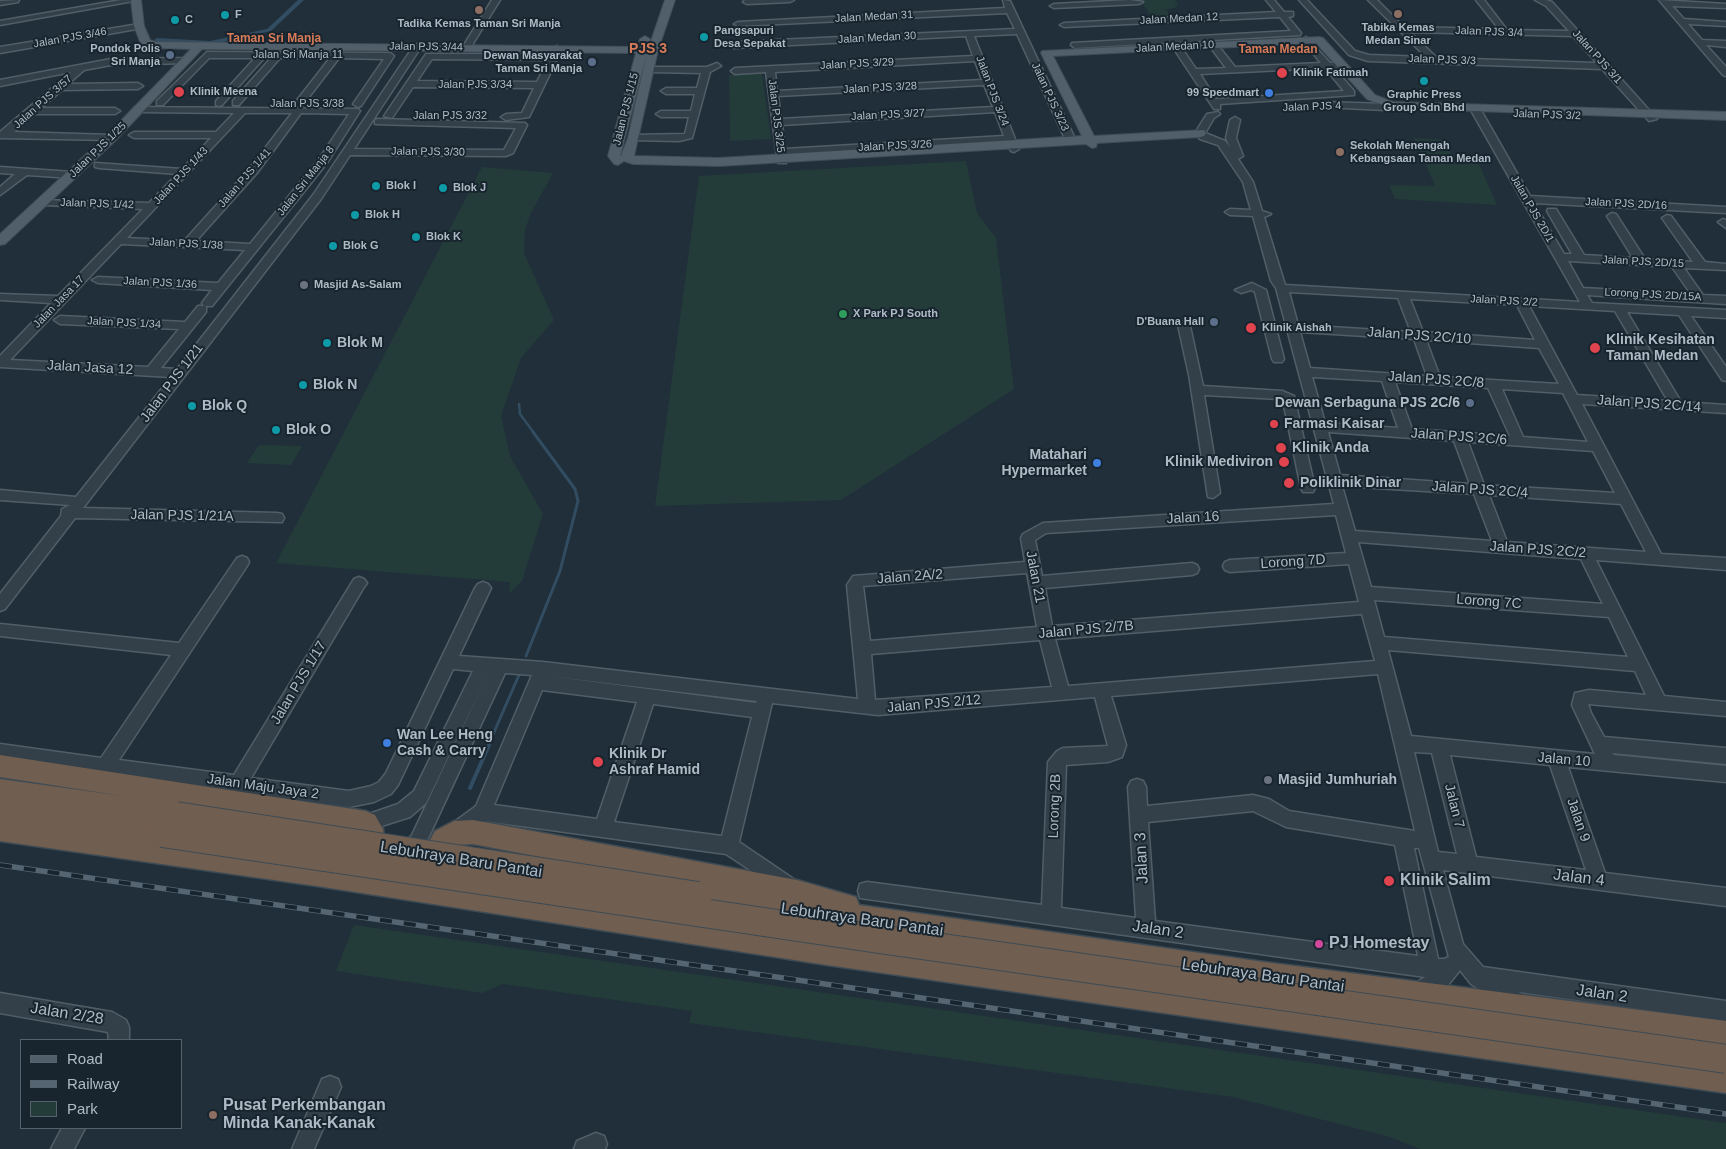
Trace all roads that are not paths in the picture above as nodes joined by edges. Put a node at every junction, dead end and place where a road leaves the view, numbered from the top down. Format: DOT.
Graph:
graph roads {
  1 [pos="15,0"];
  2 [pos="135,0"];
  3 [pos="496,0"];
  4 [pos="660,0"];
  5 [pos="670,0"];
  6 [pos="790,0"];
  7 [pos="1005,0"];
  8 [pos="1270,0"];
  9 [pos="1304,0"];
  10 [pos="1372,0"];
  11 [pos="1480,0"];
  12 [pos="1539,0"];
  13 [pos="1664,1"];
  14 [pos="1,2"];
  15 [pos="747,2"];
  16 [pos="1139,2"];
  17 [pos="119,3"];
  18 [pos="1052,3"];
  19 [pos="1726,6"];
  20 [pos="1010,10"];
  21 [pos="1295,13"];
  22 [pos="1282,14"];
  23 [pos="1682,21"];
  24 [pos="121,22"];
  25 [pos="0,23"];
  26 [pos="738,24"];
  27 [pos="1726,24"];
  28 [pos="139,26"];
  29 [pos="1401,29"];
  30 [pos="1020,31"];
  31 [pos="1505,32"];
  32 [pos="969,34"];
  33 [pos="1576,34"];
  34 [pos="1308,35"];
  35 [pos="646,36"];
  36 [pos="1071,38"];
  37 [pos="1700,42"];
  38 [pos="1726,44"];
  39 [pos="734,45"];
  40 [pos="1213,45"];
  41 [pos="217,46"];
  42 [pos="1176,46"];
  43 [pos="417,47"];
  44 [pos="466,48"];
  45 [pos="0,50"];
  46 [pos="617,50"];
  47 [pos="647,50"];
  48 [pos="555,53"];
  49 [pos="1030,53"];
  50 [pos="1046,53"];
  51 [pos="195,54"];
  52 [pos="262,54"];
  53 [pos="278,55"];
  54 [pos="337,55"];
  55 [pos="390,56"];
  56 [pos="979,58"];
  57 [pos="1434,60"];
  58 [pos="1332,62"];
  59 [pos="637,65"];
  60 [pos="718,66"];
  61 [pos="1605,66"];
  62 [pos="81,68"];
  63 [pos="650,69"];
  64 [pos="770,69"];
  65 [pos="706,70"];
  66 [pos="1232,70"];
  67 [pos="735,71"];
  68 [pos="1194,72"];
  69 [pos="1726,73"];
  70 [pos="15,80"];
  71 [pos="988,82"];
  72 [pos="0,83"];
  73 [pos="410,84"];
  74 [pos="138,86"];
  75 [pos="540,86"];
  76 [pos="60,87"];
  77 [pos="666,91"];
  78 [pos="701,91"];
  79 [pos="0,93"];
  80 [pos="773,94"];
  81 [pos="1375,101"];
  82 [pos="1638,102"];
  83 [pos="160,103"];
  84 [pos="219,103"];
  85 [pos="380,104"];
  86 [pos="141,106"];
  87 [pos="1312,106"];
  88 [pos="239,107"];
  89 [pos="299,107"];
  90 [pos="1219,107"];
  91 [pos="1285,108"];
  92 [pos="357,109"];
  93 [pos="998,109"];
  94 [pos="33,111"];
  95 [pos="115,111"];
  96 [pos="1244,111"];
  97 [pos="1477,112"];
  98 [pos="661,114"];
  99 [pos="695,114"];
  100 [pos="1666,114"];
  101 [pos="389,116"];
  102 [pos="1650,116"];
  103 [pos="1726,116"];
  104 [pos="375,119"];
  105 [pos="1235,120"];
  106 [pos="777,122"];
  107 [pos="1726,122"];
  108 [pos="2,135"];
  109 [pos="134,135"];
  110 [pos="219,135"];
  111 [pos="1202,135"];
  112 [pos="111,138"];
  113 [pos="1071,141"];
  114 [pos="1090,142"];
  115 [pos="1012,144"];
  116 [pos="627,152"];
  117 [pos="345,156"];
  118 [pos="781,158"];
  119 [pos="646,161"];
  120 [pos="99,165"];
  121 [pos="0,170"];
  122 [pos="24,172"];
  123 [pos="185,172"];
  124 [pos="72,175"];
  125 [pos="0,192"];
  126 [pos="1526,198"];
  127 [pos="43,202"];
  128 [pos="152,206"];
  129 [pos="1726,210"];
  130 [pos="1552,211"];
  131 [pos="1230,212"];
  132 [pos="1263,214"];
  133 [pos="1612,216"];
  134 [pos="1667,218"];
  135 [pos="1,240"];
  136 [pos="118,241"];
  137 [pos="187,244"];
  138 [pos="254,247"];
  139 [pos="1560,257"];
  140 [pos="1580,258"];
  141 [pos="1642,262"];
  142 [pos="1676,264"];
  143 [pos="1701,265"];
  144 [pos="1726,267"];
  145 [pos="98,280"];
  146 [pos="221,287"];
  147 [pos="1282,288"];
  148 [pos="1241,290"];
  149 [pos="1580,291"];
  150 [pos="1403,295"];
  151 [pos="0,297"];
  152 [pos="1699,298"];
  153 [pos="61,300"];
  154 [pos="1726,300"];
  155 [pos="1522,303"];
  156 [pos="1588,306"];
  157 [pos="1619,308"];
  158 [pos="1682,311"];
  159 [pos="1726,314"];
  160 [pos="60,320"];
  161 [pos="1186,323"];
  162 [pos="189,326"];
  163 [pos="1294,328"];
  164 [pos="1419,336"];
  165 [pos="1544,344"];
  166 [pos="2,358"];
  167 [pos="1278,359"];
  168 [pos="152,371"];
  169 [pos="1305,372"];
  170 [pos="174,373"];
  171 [pos="1386,377"];
  172 [pos="1726,377"];
  173 [pos="1435,380"];
  174 [pos="1493,384"];
  175 [pos="1196,390"];
  176 [pos="1570,394"];
  177 [pos="1676,406"];
  178 [pos="1726,409"];
  179 [pos="1320,428"];
  180 [pos="1407,434"];
  181 [pos="1460,438"];
  182 [pos="1519,442"];
  183 [pos="1598,447"];
  184 [pos="1334,480"];
  185 [pos="1308,488"];
  186 [pos="1480,490"];
  187 [pos="1213,493"];
  188 [pos="0,495"];
  189 [pos="1625,499"];
  190 [pos="68,509"];
  191 [pos="1342,510"];
  192 [pos="278,518"];
  193 [pos="1045,527"];
  194 [pos="1349,536"];
  195 [pos="1502,548"];
  196 [pos="1586,554"];
  197 [pos="1355,558"];
  198 [pos="1657,559"];
  199 [pos="242,562"];
  200 [pos="1726,564"];
  201 [pos="1230,566"];
  202 [pos="1032,567"];
  203 [pos="1192,569"];
  204 [pos="359,583"];
  205 [pos="1035,583"];
  206 [pos="483,588"];
  207 [pos="0,589"];
  208 [pos="1366,600"];
  209 [pos="0,605"];
  210 [pos="1613,610"];
  211 [pos="0,630"];
  212 [pos="1046,633"];
  213 [pos="1378,643"];
  214 [pos="863,648"];
  215 [pos="184,650"];
  216 [pos="448,662"];
  217 [pos="492,665"];
  218 [pos="1640,665"];
  219 [pos="1384,667"];
  220 [pos="540,676"];
  221 [pos="1101,690"];
  222 [pos="1062,694"];
  223 [pos="647,697"];
  224 [pos="1658,702"];
  225 [pos="764,703"];
  226 [pos="867,708"];
  227 [pos="1726,709"];
  228 [pos="1403,743"];
  229 [pos="1598,744"];
  230 [pos="1439,747"];
  231 [pos="0,752"];
  232 [pos="1726,756"];
  233 [pos="1557,759"];
  234 [pos="1609,764"];
  235 [pos="0,766"];
  236 [pos="105,766"];
  237 [pos="1726,774"];
  238 [pos="238,784"];
  239 [pos="1137,787"];
  240 [pos="0,790"];
  241 [pos="482,812"];
  242 [pos="0,813"];
  243 [pos="1139,815"];
  244 [pos="366,823"];
  245 [pos="603,828"];
  246 [pos="0,829"];
  247 [pos="454,833"];
  248 [pos="1403,837"];
  249 [pos="1426,841"];
  250 [pos="729,846"];
  251 [pos="1431,860"];
  252 [pos="1469,864"];
  253 [pos="318,872"];
  254 [pos="1599,881"];
  255 [pos="867,891"];
  256 [pos="797,893"];
  257 [pos="454,894"];
  258 [pos="1726,897"];
  259 [pos="1051,916"];
  260 [pos="880,923"];
  261 [pos="1146,928"];
  262 [pos="1455,949"];
  263 [pos="1439,969"];
  264 [pos="1478,977"];
  265 [pos="1414,996"];
  266 [pos="0,1003"];
  267 [pos="1534,1012"];
  268 [pos="1726,1012"];
  269 [pos="1726,1036"];
  270 [pos="119,1039"];
  271 [pos="1726,1059"];
  272 [pos="1726,1078"];
  273 [pos="330,1087"];
  274 [pos="73,1129"];
  275 [pos="62,1149"];
  276 [pos="303,1149"];
  1 -- 14 [label="street"];
  2 -- 17 [label="street"];
  2 -- 28 [label="main road"];
  3 -- 44 [label="street"];
  4 -- 35 [label="main road, Jalan PJS 1/15"];
  5 -- 47 [label="main road, Jalan PJS 1/15"];
  6 -- 15 [label="street"];
  7 -- 20 [label="street, Jalan PJS 3/23"];
  8 -- 22 [label="street"];
  9 -- 57 [label="street, Jalan PJS 3/3"];
  10 -- 29 [label="street"];
  11 -- 31 [label="street"];
  12 -- 33 [label="street, Jalan PJS 3/1"];
  13 -- 19 [label="street"];
  13 -- 23 [label="street"];
  16 -- 18 [label="street"];
  17 -- 24 [label="street"];
  17 -- 25 [label="street"];
  18 -- 36 [label="street"];
  20 -- 26 [label="street, Jalan Medan 31"];
  20 -- 30 [label="street, Jalan PJS 3/23"];
  21 -- 22 [label="street, Jalan Medan 12"];
  22 -- 36 [label="street, Jalan Medan 12"];
  22 -- 36 [label="street"];
  23 -- 27 [label="street"];
  23 -- 37 [label="street"];
  24 -- 28 [label="street, Jalan PJS 3/46"];
  24 -- 45 [label="street, Jalan PJS 3/46"];
  28 -- 51 [label="main road"];
  29 -- 31 [label="street, Jalan PJS 3/4"];
  29 -- 57 [label="street"];
  30 -- 32 [label="street, Jalan Medan 30"];
  30 -- 49 [label="street, Jalan PJS 3/23"];
  31 -- 33 [label="street, Jalan PJS 3/4"];
  32 -- 39 [label="street, Jalan Medan 30"];
  32 -- 56 [label="street, Jalan PJS 3/24"];
  33 -- 61 [label="street, Jalan PJS 3/1"];
  34 -- 40 [label="main road, Jalan Medan 10"];
  34 -- 58 [label="street"];
  34 -- 58 [label="main road, Jalan Medan 10"];
  35 -- 46 [label="main road"];
  35 -- 47 [label="main road, Jalan PJS 1/15"];
  36 -- 42 [label="main road, Jalan Medan 10"];
  36 -- 50 [label="main road, Jalan Medan 10"];
  37 -- 38 [label="street"];
  37 -- 69 [label="street"];
  40 -- 42 [label="main road, Jalan Medan 10"];
  40 -- 66 [label="street"];
  41 -- 43 [label="main road, Jalan PJS 3/44"];
  41 -- 51 [label="main road"];
  42 -- 68 [label="street"];
  43 -- 44 [label="main road, Jalan PJS 3/44"];
  43 -- 85 [label="street, Jalan PJS 1/21"];
  44 -- 48 [label="main road, Jalan PJS 3/44"];
  46 -- 47 [label="main road, Jalan PJS 3/44"];
  46 -- 48 [label="main road, Jalan PJS 3/44"];
  46 -- 59 [label="main road"];
  47 -- 59 [label="main road, Jalan PJS 1/15"];
  47 -- 63 [label="main road, Jalan PJS 1/15"];
  48 -- 73 [label="street"];
  48 -- 75 [label="street"];
  49 -- 50 [label="street, Jalan Medan 10"];
  49 -- 113 [label="street, Jalan PJS 3/23"];
  50 -- 114 [label="main road"];
  51 -- 52 [label="street, Jalan Sri Manja 11"];
  51 -- 62 [label="street, Jalan Sri Manja 11"];
  51 -- 83 [label="street"];
  51 -- 86 [label="main road, Jalan PJS 1/25"];
  52 -- 53 [label="street, Jalan Sri Manja 11"];
  52 -- 84 [label="street"];
  53 -- 54 [label="street, Jalan Sri Manja 11"];
  53 -- 88 [label="street, Jalan PJS 1/43"];
  54 -- 55 [label="street, Jalan Sri Manja 11"];
  54 -- 89 [label="street, Jalan PJS 1/41"];
  55 -- 92 [label="street, Jalan Sri Manja 8"];
  56 -- 64 [label="street, Jalan PJS 3/29"];
  56 -- 71 [label="street, Jalan PJS 3/24"];
  57 -- 61 [label="street, Jalan PJS 3/3"];
  58 -- 66 [label="street"];
  58 -- 81 [label="main road"];
  58 -- 90 [label="street"];
  59 -- 116 [label="main road, Jalan PJS 1/15"];
  60 -- 65 [label="street"];
  61 -- 82 [label="street, Jalan PJS 3/1"];
  62 -- 70 [label="street, Jalan Sri Manja 11"];
  62 -- 76 [label="street, Jalan PJS 3/57"];
  63 -- 65 [label="street"];
  63 -- 116 [label="main road, Jalan PJS 1/15"];
  64 -- 67 [label="street, Jalan PJS 3/29"];
  64 -- 80 [label="street, Jalan PJS 3/25"];
  65 -- 78 [label="street"];
  66 -- 68 [label="street"];
  68 -- 90 [label="street"];
  70 -- 72 [label="street, Jalan Sri Manja 11"];
  70 -- 79 [label="street"];
  71 -- 80 [label="street, Jalan PJS 3/28"];
  71 -- 93 [label="street, Jalan PJS 3/24"];
  73 -- 75 [label="street, Jalan PJS 3/34"];
  73 -- 101 [label="street"];
  74 -- 76 [label="street"];
  75 -- 101 [label="street, Jalan PJS 3/32"];
  76 -- 94 [label="street, Jalan PJS 3/57"];
  77 -- 78 [label="street"];
  78 -- 99 [label="street"];
  80 -- 106 [label="street, Jalan PJS 3/25"];
  81 -- 87 [label="street, Jalan PJS 4"];
  81 -- 90 [label="street, Jalan PJS 4"];
  81 -- 97 [label="main road, Jalan PJS 3/2"];
  81 -- 102 [label="main road, Jalan PJS 3/2"];
  82 -- 100 [label="main road"];
  82 -- 102 [label="street, Jalan PJS 3/1"];
  83 -- 84 [label="street, Jalan PJS 3/38"];
  83 -- 86 [label="street, Jalan PJS 3/38"];
  84 -- 88 [label="street, Jalan PJS 3/38"];
  85 -- 92 [label="street, Jalan PJS 3/38"];
  85 -- 104 [label="street, Jalan PJS 1/21"];
  86 -- 88 [label="street, Jalan PJS 3/38"];
  86 -- 112 [label="main road, Jalan PJS 1/25"];
  88 -- 89 [label="street, Jalan PJS 3/38"];
  88 -- 110 [label="street, Jalan PJS 1/43"];
  89 -- 92 [label="street, Jalan PJS 3/38"];
  89 -- 137 [label="street, Jalan PJS 1/41"];
  90 -- 105 [label="street"];
  90 -- 105 [label="street"];
  90 -- 111 [label="street"];
  91 -- 96 [label="street, Jalan PJS 4"];
  92 -- 138 [label="street, Jalan Sri Manja 8"];
  93 -- 106 [label="street, Jalan PJS 3/27"];
  93 -- 115 [label="street, Jalan PJS 3/24"];
  94 -- 95 [label="street"];
  94 -- 108 [label="street, Jalan PJS 3/57"];
  97 -- 102 [label="main road, Jalan PJS 3/2"];
  97 -- 126 [label="street, Jalan PJS 2D/1"];
  98 -- 99 [label="street"];
  99 -- 116 [label="street"];
  100 -- 102 [label="main road, Jalan PJS 3/2"];
  100 -- 103 [label="main road, Jalan PJS 3/2"];
  101 -- 104 [label="street, Jalan PJS 3/32"];
  102 -- 107 [label="main road, Jalan PJS 3/2"];
  104 -- 117 [label="street, Jalan PJS 1/21"];
  104 -- 117 [label="street, Jalan PJS 3/30"];
  105 -- 132 [label="street"];
  106 -- 118 [label="street, Jalan PJS 3/25"];
  108 -- 112 [label="street"];
  109 -- 110 [label="street"];
  110 -- 123 [label="street, Jalan PJS 1/43"];
  111 -- 114 [label="main road"];
  111 -- 132 [label="street"];
  112 -- 124 [label="main road, Jalan PJS 1/25"];
  113 -- 114 [label="main road"];
  113 -- 115 [label="main road"];
  114 -- 115 [label="main road"];
  115 -- 118 [label="main road"];
  116 -- 118 [label="main road"];
  116 -- 119 [label="main road"];
  116 -- 119 [label="main road"];
  117 -- 170 [label="street, Jalan PJS 1/21"];
  118 -- 119 [label="main road"];
  120 -- 123 [label="street"];
  121 -- 122 [label="street"];
  122 -- 124 [label="street"];
  122 -- 125 [label="street"];
  123 -- 128 [label="street, Jalan PJS 1/43"];
  124 -- 127 [label="main road, Jalan PJS 1/25"];
  126 -- 129 [label="street, Jalan PJS 2D/16"];
  126 -- 139 [label="street, Jalan PJS 2D/1"];
  127 -- 128 [label="street, Jalan PJS 1/42"];
  127 -- 135 [label="main road, Jalan PJS 1/25"];
  128 -- 136 [label="street, Jalan PJS 1/43"];
  130 -- 140 [label="street"];
  131 -- 132 [label="street"];
  132 -- 147 [label="street"];
  133 -- 141 [label="street"];
  134 -- 143 [label="street"];
  136 -- 137 [label="street, Jalan PJS 1/38"];
  136 -- 153 [label="street, Jalan Jasa 17"];
  137 -- 138 [label="street, Jalan PJS 1/38"];
  138 -- 146 [label="street, Jalan Sri Manja 8"];
  139 -- 140 [label="street, Jalan PJS 2D/15"];
  139 -- 149 [label="street, Jalan PJS 2D/1"];
  140 -- 141 [label="street, Jalan PJS 2D/15"];
  141 -- 142 [label="street, Jalan PJS 2D/15"];
  142 -- 143 [label="street, Jalan PJS 2D/15"];
  142 -- 152 [label="street"];
  143 -- 144 [label="street, Jalan PJS 2D/15"];
  145 -- 146 [label="street, Jalan PJS 1/36"];
  146 -- 162 [label="street, Jalan Sri Manja 8"];
  147 -- 150 [label="street, Jalan PJS 2/2"];
  147 -- 163 [label="street"];
  148 -- 167 [label="street"];
  149 -- 152 [label="street, Lorong PJS 2D/15A"];
  149 -- 156 [label="street, Jalan PJS 2D/1"];
  150 -- 155 [label="street, Jalan PJS 2/2"];
  150 -- 164 [label="street"];
  151 -- 153 [label="street"];
  152 -- 154 [label="street, Lorong PJS 2D/15A"];
  153 -- 166 [label="street, Jalan Jasa 17"];
  155 -- 156 [label="street, Jalan PJS 2/2"];
  155 -- 165 [label="street"];
  156 -- 157 [label="street, Jalan PJS 2/2"];
  157 -- 158 [label="street, Jalan PJS 2/2"];
  157 -- 177 [label="street"];
  158 -- 159 [label="street, Jalan PJS 2/2"];
  158 -- 172 [label="street"];
  160 -- 162 [label="street, Jalan PJS 1/34"];
  161 -- 175 [label="street"];
  162 -- 168 [label="street, Jalan Sri Manja 8"];
  163 -- 164 [label="street, Jalan PJS 2C/10"];
  163 -- 169 [label="street"];
  164 -- 165 [label="street, Jalan PJS 2C/10"];
  164 -- 173 [label="street"];
  165 -- 176 [label="street"];
  166 -- 168 [label="street, Jalan Jasa 12"];
  168 -- 170 [label="street, Jalan Jasa 12"];
  169 -- 171 [label="street, Jalan PJS 2C/8"];
  169 -- 179 [label="street"];
  170 -- 190 [label="street, Jalan PJS 1/21"];
  171 -- 173 [label="street, Jalan PJS 2C/8"];
  171 -- 180 [label="street"];
  173 -- 174 [label="street, Jalan PJS 2C/8"];
  174 -- 176 [label="street, Jalan PJS 2C/8"];
  174 -- 182 [label="street"];
  175 -- 185 [label="street"];
  175 -- 187 [label="street"];
  176 -- 177 [label="street, Jalan PJS 2C/14"];
  176 -- 183 [label="street"];
  177 -- 178 [label="street, Jalan PJS 2C/14"];
  179 -- 180 [label="street, Jalan PJS 2C/6"];
  179 -- 184 [label="street"];
  180 -- 181 [label="street, Jalan PJS 2C/6"];
  181 -- 182 [label="street, Jalan PJS 2C/6"];
  181 -- 186 [label="street"];
  182 -- 183 [label="street, Jalan PJS 2C/6"];
  183 -- 189 [label="street"];
  184 -- 186 [label="street, Jalan PJS 2C/4"];
  184 -- 191 [label="street"];
  186 -- 189 [label="street, Jalan PJS 2C/4"];
  186 -- 195 [label="street"];
  188 -- 190 [label="street, Jalan PJS 1/21A"];
  189 -- 198 [label="street"];
  190 -- 192 [label="street, Jalan PJS 1/21A"];
  190 -- 207 [label="street, Jalan PJS 1/21"];
  190 -- 209 [label="street, Jalan PJS 1/21"];
  191 -- 193 [label="street, Jalan 16"];
  191 -- 194 [label="street"];
  193 -- 202 [label="street, Jalan 21"];
  194 -- 195 [label="street, Jalan PJS 2C/2"];
  194 -- 197 [label="street"];
  195 -- 196 [label="street, Jalan PJS 2C/2"];
  196 -- 198 [label="street, Jalan PJS 2C/2"];
  196 -- 210 [label="street"];
  197 -- 201 [label="street, Lorong 7D"];
  197 -- 208 [label="street"];
  198 -- 200 [label="street, Jalan PJS 2C/2"];
  199 -- 215 [label="street"];
  202 -- 205 [label="street, Jalan 21"];
  202 -- 214 [label="street, Jalan 2A/2"];
  203 -- 205 [label="street"];
  204 -- 238 [label="street, Jalan PJS 1/17"];
  205 -- 212 [label="street, Jalan 21"];
  206 -- 216 [label="street, Jalan Maju Jaya 2"];
  208 -- 210 [label="street, Lorong 7C"];
  208 -- 212 [label="street, Jalan PJS 2/7B"];
  208 -- 213 [label="street"];
  210 -- 218 [label="street"];
  211 -- 215 [label="street"];
  212 -- 214 [label="street, Jalan PJS 2/7B"];
  212 -- 222 [label="street, Jalan 21"];
  213 -- 218 [label="street"];
  213 -- 219 [label="street"];
  214 -- 226 [label="street"];
  215 -- 236 [label="street"];
  216 -- 217 [label="street"];
  216 -- 238 [label="street, Jalan Maju Jaya 2"];
  217 -- 220 [label="street, Jalan PJS 2/12"];
  217 -- 244 [label="street"];
  217 -- 253 [label="street"];
  218 -- 224 [label="street"];
  219 -- 221 [label="street, Jalan PJS 2/12"];
  219 -- 228 [label="street"];
  220 -- 223 [label="street"];
  220 -- 225 [label="street, Jalan PJS 2/12"];
  220 -- 241 [label="street"];
  221 -- 222 [label="street, Jalan PJS 2/12"];
  221 -- 259 [label="street, Lorong 2B"];
  222 -- 226 [label="street, Jalan PJS 2/12"];
  223 -- 225 [label="street"];
  223 -- 245 [label="street"];
  224 -- 227 [label="street"];
  224 -- 229 [label="street"];
  225 -- 226 [label="street, Jalan PJS 2/12"];
  225 -- 250 [label="street"];
  228 -- 230 [label="street, Jalan 10"];
  228 -- 249 [label="street"];
  229 -- 232 [label="street"];
  229 -- 234 [label="street"];
  230 -- 233 [label="street, Jalan 10"];
  230 -- 252 [label="street, Jalan 7"];
  231 -- 236 [label="street, Jalan Maju Jaya 2"];
  233 -- 234 [label="street, Jalan 10"];
  233 -- 254 [label="street, Jalan 9"];
  234 -- 237 [label="street, Jalan 10"];
  235 -- 244 [label="highway"];
  236 -- 238 [label="street, Jalan Maju Jaya 2"];
  239 -- 243 [label="street, Jalan 3"];
  240 -- 260 [label="highway, Lebuhraya Baru Pantai, bridge"];
  241 -- 245 [label="street"];
  241 -- 247 [label="street"];
  242 -- 271 [label="highway, Lebuhraya Baru Pantai, bridge"];
  243 -- 248 [label="street"];
  243 -- 261 [label="street, Jalan 3"];
  244 -- 253 [label="highway"];
  245 -- 250 [label="street"];
  246 -- 253 [label="highway"];
  247 -- 256 [label="highway"];
  247 -- 257 [label="highway"];
  248 -- 249 [label="street"];
  248 -- 263 [label="street"];
  249 -- 251 [label="street"];
  250 -- 256 [label="street"];
  251 -- 252 [label="street, Jalan 4"];
  251 -- 262 [label="street"];
  252 -- 254 [label="street, Jalan 4"];
  253 -- 257 [label="highway"];
  254 -- 258 [label="street, Jalan 4"];
  255 -- 259 [label="street, Jalan 2"];
  256 -- 260 [label="highway"];
  257 -- 272 [label="highway"];
  259 -- 261 [label="street, Jalan 2"];
  260 -- 265 [label="highway, Lebuhraya Baru Pantai"];
  261 -- 263 [label="street, Jalan 2"];
  262 -- 263 [label="street"];
  262 -- 264 [label="street"];
  263 -- 265 [label="street"];
  264 -- 267 [label="street"];
  264 -- 268 [label="street, Jalan 2"];
  265 -- 267 [label="highway, Lebuhraya Baru Pantai"];
  266 -- 270 [label="street, Jalan 2/28"];
  267 -- 269 [label="highway, Lebuhraya Baru Pantai"];
  273 -- 276 [label="street"];
  274 -- 275 [label="street"];
}
